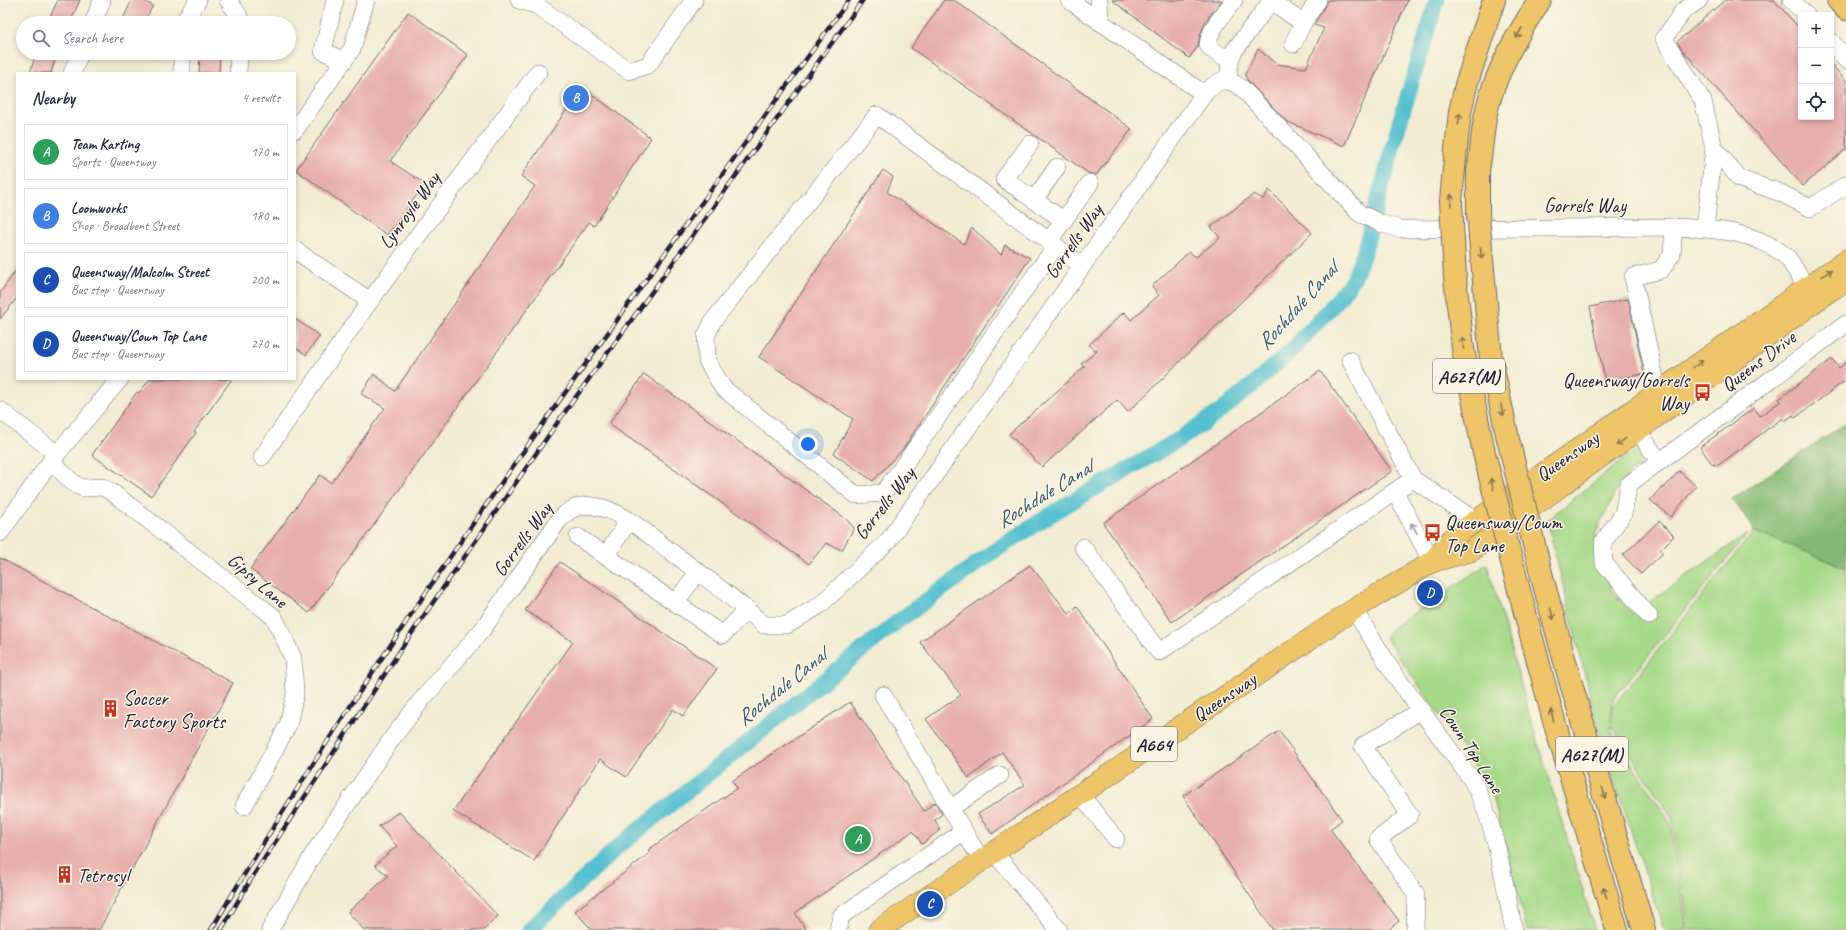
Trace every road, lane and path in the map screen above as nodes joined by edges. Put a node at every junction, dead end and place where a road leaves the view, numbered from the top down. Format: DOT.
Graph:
graph roads {
  1 [pos="102,0"];
  2 [pos="198,0"];
  3 [pos="228,0"];
  4 [pos="335,0"];
  5 [pos="366,0"];
  6 [pos="519,0"];
  7 [pos="694,0"];
  8 [pos="1069,0"];
  9 [pos="1098,0"];
  10 [pos="1234,0"];
  11 [pos="1318,0"];
  12 [pos="1494,0"];
  13 [pos="1503,0"];
  14 [pos="1540,0"];
  15 [pos="1699,0"];
  16 [pos="1792,0"];
  17 [pos="1838,0"];
  18 [pos="1271,1"];
  19 [pos="536,2"];
  20 [pos="1846,9"];
  21 [pos="1803,12"];
  22 [pos="95,16"];
  23 [pos="188,16"];
  24 [pos="239,16"];
  25 [pos="1100,22"];
  26 [pos="1304,23"];
  27 [pos="1484,30"];
  28 [pos="1293,44"];
  29 [pos="1834,45"];
  30 [pos="77,60"];
  31 [pos="182,60"];
  32 [pos="239,60"];
  33 [pos="1230,60"];
  34 [pos="1846,60"];
  35 [pos="344,61"];
  36 [pos="72,72"];
  37 [pos="182,72"];
  38 [pos="238,72"];
  39 [pos="538,72"];
  40 [pos="1228,80"];
  41 [pos="1204,94"];
  42 [pos="296,129"];
  43 [pos="1030,144"];
  44 [pos="1714,148"];
  45 [pos="1057,167"];
  46 [pos="1090,183"];
  47 [pos="1846,185"];
  48 [pos="1034,200"];
  49 [pos="1063,220"];
  50 [pos="1674,227"];
  51 [pos="1705,228"];
  52 [pos="1052,244"];
  53 [pos="296,251"];
  54 [pos="1846,260"];
  55 [pos="1082,266"];
  56 [pos="1846,281"];
  57 [pos="1811,294"];
  58 [pos="370,301"];
  59 [pos="1846,324"];
  60 [pos="1350,360"];
  61 [pos="119,380"];
  62 [pos="1658,392"];
  63 [pos="0,410"];
  64 [pos="1633,422"];
  65 [pos="54,457"];
  66 [pos="262,457"];
  67 [pos="1659,462"];
  68 [pos="1413,479"];
  69 [pos="1395,492"];
  70 [pos="629,521"];
  71 [pos="1476,521"];
  72 [pos="0,533"];
  73 [pos="578,537"];
  74 [pos="1083,547"];
  75 [pos="605,556"];
  76 [pos="1432,562"];
  77 [pos="698,572"];
  78 [pos="675,603"];
  79 [pos="1356,608"];
  80 [pos="747,609"];
  81 [pos="1649,616"];
  82 [pos="884,695"];
  83 [pos="1421,710"];
  84 [pos="1000,775"];
  85 [pos="1080,794"];
  86 [pos="244,806"];
  87 [pos="951,808"];
  88 [pos="964,831"];
  89 [pos="1116,839"];
  90 [pos="987,855"];
  91 [pos="270,930"];
  92 [pos="838,930"];
  93 [pos="879,930"];
  94 [pos="1059,930"];
  95 [pos="1415,930"];
  96 [pos="1514,930"];
  97 [pos="1617,930"];
  98 [pos="1644,930"];
  1 -- 22 [label="street"];
  2 -- 23 [label="street"];
  3 -- 24 [label="street"];
  4 -- 35 [label="street"];
  5 -- 35 [label="street"];
  6 -- 19 [label="street"];
  7 -- 19 [label="street"];
  8 -- 25 [label="street"];
  9 -- 25 [label="street"];
  10 -- 33 [label="street"];
  11 -- 26 [label="street"];
  12 -- 27 [label="highway, A627(M)"];
  13 -- 27 [label="highway, A627(M)"];
  14 -- 98 [label="highway, A627(M), one-way, bridge"];
  15 -- 44 [label="street"];
  16 -- 21 [label="street"];
  17 -- 20 [label="highway"];
  18 -- 26 [label="street"];
  18 -- 33 [label="street"];
  25 -- 41 [label="street"];
  26 -- 28 [label="street"];
  97 -- 27 [label="highway, A627(M), one-way, bridge"];
  29 -- 34 [label="street"];
  30 -- 36 [label="street"];
  31 -- 37 [label="street"];
  32 -- 38 [label="street"];
  33 -- 40 [label="street"];
  35 -- 42 [label="street"];
  39 -- 58 [label="street, Lynroyle Way"];
  40 -- 41 [label="street, Gorrells Way"];
  40 -- 50 [label="street, Gorrels Way"];
  41 -- 55 [label="street, Gorrells Way"];
  43 -- 48 [label="street"];
  44 -- 47 [label="street"];
  44 -- 51 [label="street"];
  45 -- 48 [label="street"];
  46 -- 49 [label="street"];
  48 -- 49 [label="street"];
  49 -- 52 [label="street"];
  50 -- 51 [label="street, Gorrels Way"];
  50 -- 62 [label="street"];
  51 -- 57 [label="street, Gorrels Way"];
  52 -- 52 [label="street"];
  52 -- 55 [label="street"];
  53 -- 58 [label="street"];
  57 -- 54 [label="main road, Queensway / A664, one-way"];
  55 -- 80 [label="street, Gorrells Way"];
  56 -- 57 [label="main road, Queensway / A664"];
  62 -- 57 [label="main road, Queensway / A664, one-way"];
  57 -- 64 [label="main road, Queensway / A664"];
  58 -- 66 [label="street, Lynroyle Way"];
  59 -- 67 [label="street, Queens Drive"];
  60 -- 68 [label="street"];
  61 -- 65 [label="street"];
  62 -- 64 [label="main road, Queensway / A664"];
  63 -- 65 [label="street, Gipsy Lane"];
  64 -- 67 [label="street"];
  64 -- 71 [label="main road, Queensway / A664"];
  64 -- 76 [label="main road, Queensway / A664, one-way"];
  65 -- 72 [label="street"];
  65 -- 86 [label="street, Gipsy Lane"];
  67 -- 81 [label="street, Queens Drive"];
  68 -- 69 [label="street"];
  68 -- 71 [label="street"];
  69 -- 74 [label="street"];
  76 -- 69 [label="street, one-way"];
  70 -- 75 [label="street"];
  70 -- 77 [label="street, Gorrells Way"];
  70 -- 91 [label="street, Gorrells Way"];
  71 -- 76 [label="main road, Queensway / A664"];
  73 -- 75 [label="street"];
  75 -- 78 [label="street"];
  76 -- 79 [label="main road, Queensway / A664"];
  77 -- 78 [label="street"];
  77 -- 80 [label="street, Gorrells Way"];
  78 -- 80 [label="street"];
  79 -- 83 [label="street, Cown Top Lane"];
  79 -- 85 [label="main road, Queensway / A664"];
  82 -- 87 [label="street"];
  83 -- 95 [label="street"];
  83 -- 96 [label="street, Cown Top Lane"];
  84 -- 87 [label="street"];
  85 -- 89 [label="street"];
  85 -- 90 [label="main road, Queensway / A664"];
  87 -- 88 [label="street"];
  88 -- 90 [label="street"];
  88 -- 92 [label="street"];
  90 -- 93 [label="main road, Queensway / A664"];
  90 -- 94 [label="street"];
}
